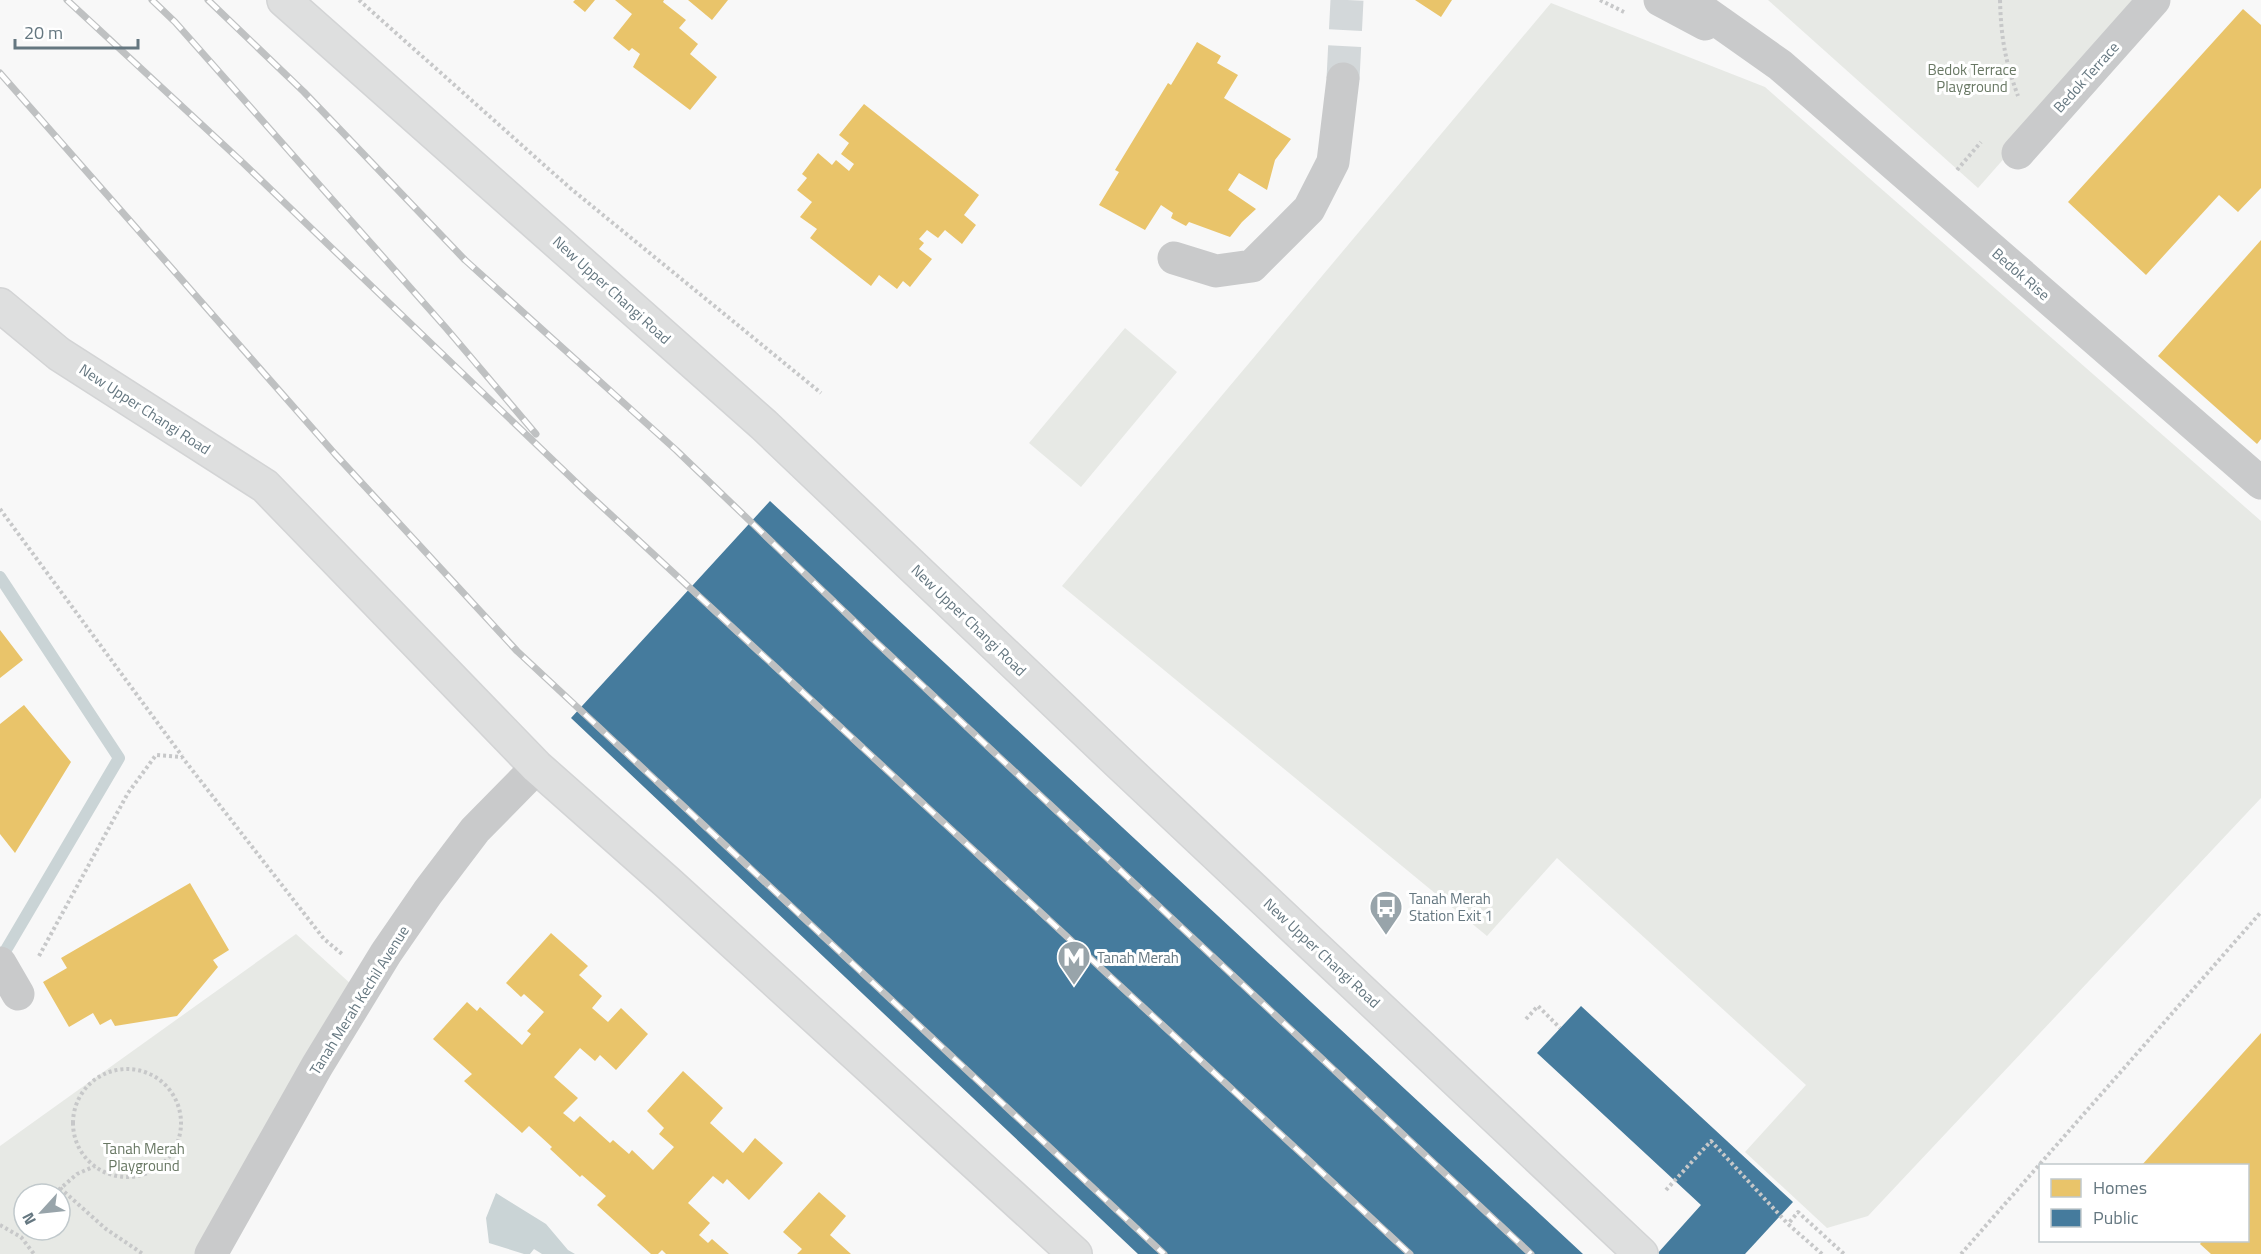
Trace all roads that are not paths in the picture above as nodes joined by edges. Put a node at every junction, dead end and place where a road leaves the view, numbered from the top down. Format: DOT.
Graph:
graph roads {
  1 [pos="284,0"];
  2 [pos="1660,0"];
  3 [pos="1688,0"];
  4 [pos="2154,0"];
  5 [pos="1780,65"];
  6 [pos="1343,79"];
  7 [pos="2018,153"];
  8 [pos="1174,258"];
  9 [pos="0,305"];
  10 [pos="2261,483"];
  11 [pos="537,767"];
  12 [pos="0,963"];
  13 [pos="18,994"];
  14 [pos="211,1254"];
  15 [pos="1075,1254"];
  16 [pos="1641,1254"];
  1 -- 16 [label="main road, New Upper Changi Road"];
  2 -- 5 [label="street, Bedok Rise"];
  3 -- 5 [label="street, Bedok Rise"];
  4 -- 7 [label="street, Bedok Terrace"];
  5 -- 10 [label="street, Bedok Rise"];
  6 -- 8 [label="street"];
  9 -- 11 [label="main road, New Upper Changi Road"];
  11 -- 14 [label="street, Tanah Merah Kechil Avenue"];
  11 -- 15 [label="main road, New Upper Changi Road"];
  12 -- 13 [label="street"];
}
